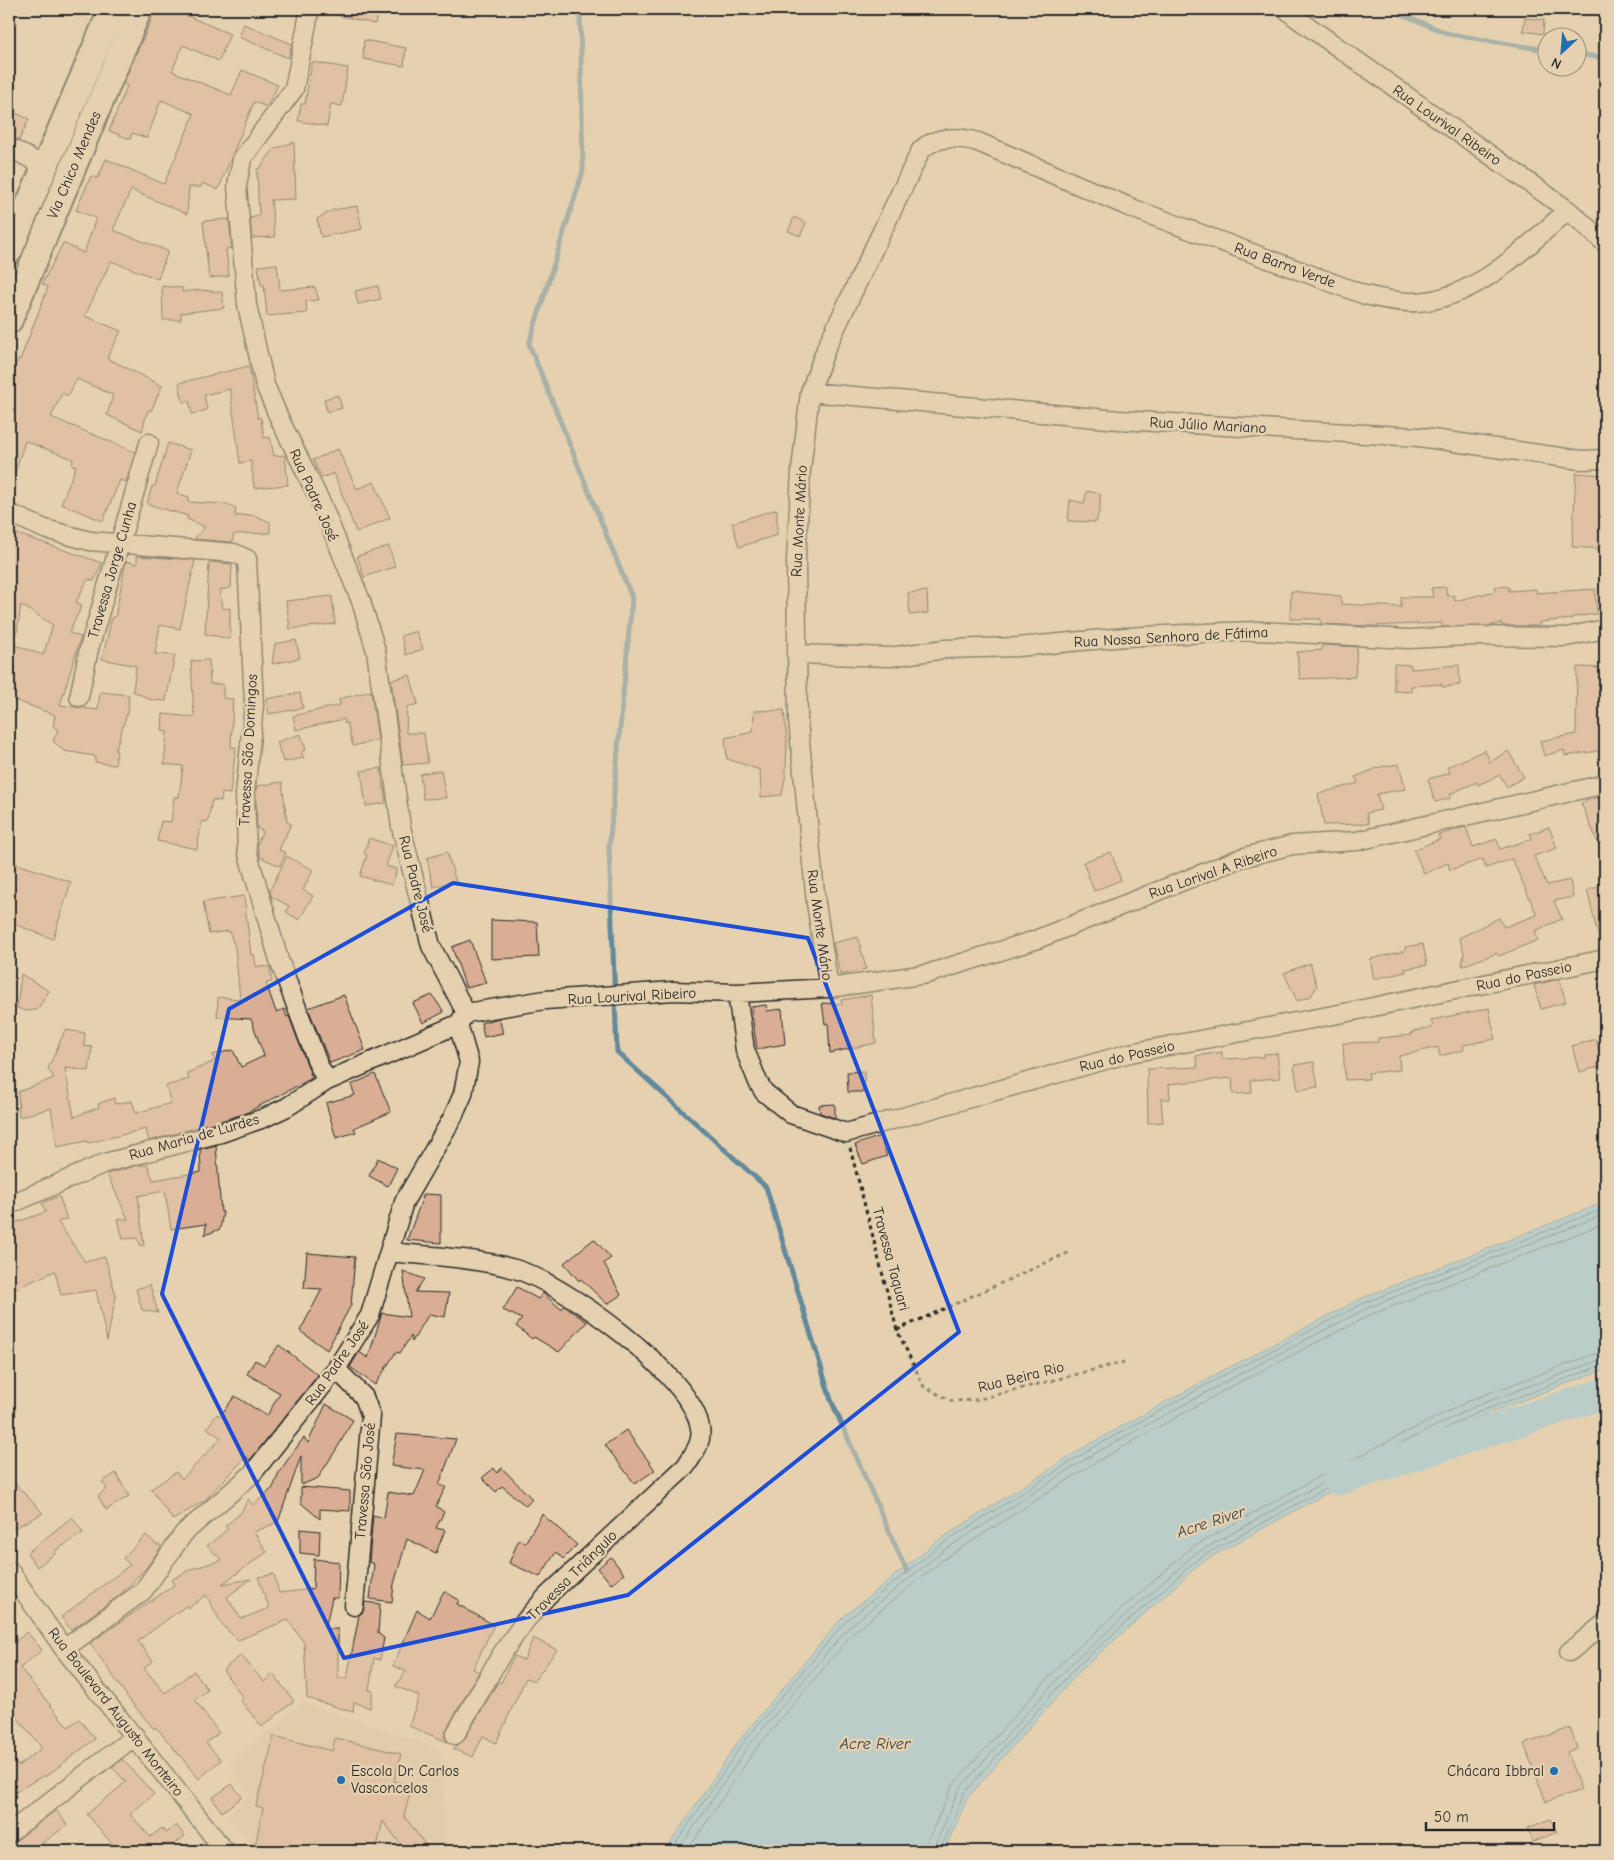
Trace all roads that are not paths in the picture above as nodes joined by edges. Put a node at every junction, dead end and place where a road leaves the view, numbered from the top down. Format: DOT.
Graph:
graph roads {
  1 [pos="112,9"];
  2 [pos="139,9"];
  3 [pos="310,9"];
  4 [pos="1286,9"];
  5 [pos="9,147"];
  6 [pos="990,147"];
  7 [pos="44,166"];
  8 [pos="1568,210"];
  9 [pos="1605,243"];
  10 [pos="9,251"];
  11 [pos="9,321"];
  12 [pos="810,392"];
  13 [pos="149,443"];
  14 [pos="1605,459"];
  15 [pos="9,513"];
  16 [pos="119,544"];
  17 [pos="1605,629"];
  18 [pos="796,654"];
  19 [pos="79,697"];
  20 [pos="1605,784"];
  21 [pos="1605,959"];
  22 [pos="829,988"];
  23 [pos="737,993"];
  24 [pos="462,1018"];
  25 [pos="327,1081"];
  26 [pos="9,1205"];
  27 [pos="390,1252"];
  28 [pos="336,1369"];
  29 [pos="9,1570"];
  30 [pos="354,1606"];
  31 [pos="1605,1623"];
  32 [pos="64,1649"];
  33 [pos="1569,1652"];
  34 [pos="455,1735"];
  35 [pos="135,1736"];
  36 [pos="9,1833"];
  37 [pos="225,1851"];
  1 -- 7 [label="main road, Via Chico Mendes"];
  2 -- 11 [label="main road, Via Chico Mendes"];
  3 -- 24 [label="street, Rua Padre José"];
  4 -- 8 [label="street, Rua Lourival Ribeiro"];
  5 -- 7 [label="street"];
  6 -- 8 [label="street, Rua Barra Verde"];
  6 -- 12 [label="street, Rua Monte Mário"];
  7 -- 10 [label="main road, Via Chico Mendes"];
  8 -- 9 [label="street, Rua Lourival Ribeiro"];
  12 -- 14 [label="street, Rua Júlio Mariano"];
  12 -- 18 [label="street, Rua Monte Mário"];
  13 -- 16 [label="street, Travessa Jorge Cunha"];
  15 -- 16 [label="street, Travessa São Domingos"];
  16 -- 19 [label="street, Travessa Jorge Cunha"];
  16 -- 25 [label="street, Travessa São Domingos"];
  17 -- 18 [label="street, Rua Nossa Senhora de Fátima"];
  18 -- 22 [label="street, Rua Monte Mário"];
  20 -- 22 [label="street, Rua Lorival A Ribeiro"];
  21 -- 23 [label="street, Rua do Passeio"];
  22 -- 23 [label="street, Rua Lourival Ribeiro"];
  23 -- 24 [label="street, Rua Lourival Ribeiro"];
  24 -- 25 [label="street, Rua Maria de Lurdes"];
  24 -- 27 [label="street, Rua Padre José"];
  25 -- 26 [label="street, Rua Maria de Lurdes"];
  27 -- 28 [label="street, Rua Padre José"];
  27 -- 34 [label="street, Travessa Triângulo"];
  28 -- 30 [label="street, Travessa São José"];
  28 -- 32 [label="street, Rua Padre José"];
  29 -- 32 [label="street, Rua Boulevard Augusto Monteiro"];
  31 -- 33 [label="street"];
  32 -- 35 [label="street, Rua Boulevard Augusto Monteiro"];
  35 -- 36 [label="street"];
  35 -- 37 [label="street, Rua Boulevard Augusto Monteiro"];
}
